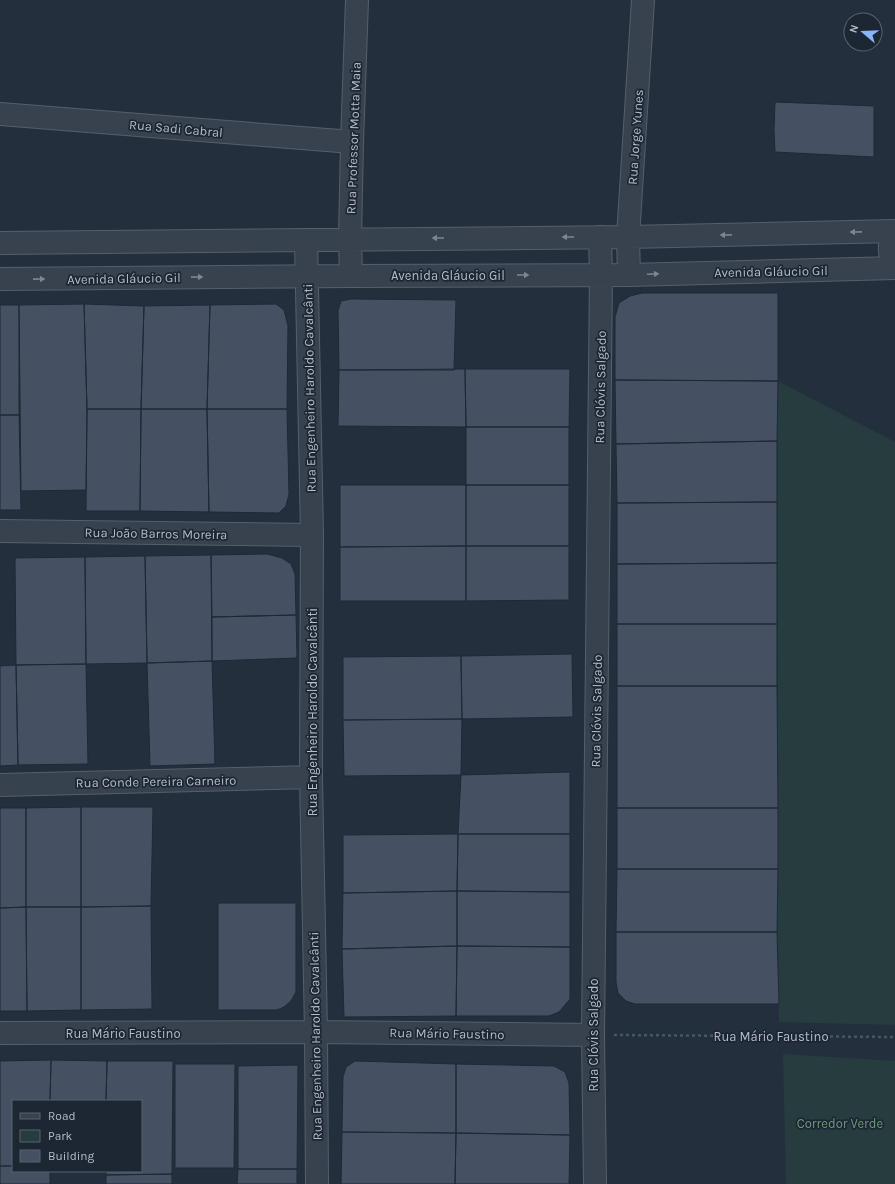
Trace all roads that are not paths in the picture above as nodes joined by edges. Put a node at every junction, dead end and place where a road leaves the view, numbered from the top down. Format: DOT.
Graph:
graph roads {
  1 [pos="358,0"];
  2 [pos="643,0"];
  3 [pos="0,114"];
  4 [pos="352,142"];
  5 [pos="895,232"];
  6 [pos="600,237"];
  7 [pos="628,237"];
  8 [pos="350,239"];
  9 [pos="306,240"];
  10 [pos="0,243"];
  11 [pos="895,264"];
  12 [pos="895,268"];
  13 [pos="601,275"];
  14 [pos="629,275"];
  15 [pos="306,276"];
  16 [pos="351,276"];
  17 [pos="0,279"];
  18 [pos="0,531"];
  19 [pos="312,535"];
  20 [pos="311,777"];
  21 [pos="0,785"];
  22 [pos="316,1032"];
  23 [pos="0,1033"];
  24 [pos="593,1035"];
  25 [pos="317,1184"];
  26 [pos="595,1184"];
  1 -- 4 [label="street, Rua Professor Motta Maia"];
  2 -- 7 [label="street, Rua Jorge Yunes"];
  3 -- 4 [label="street, Rua Sadi Cabral"];
  4 -- 8 [label="street, Rua Professor Motta Maia"];
  5 -- 7 [label="street, one-way"];
  5 -- 11 [label="street"];
  6 -- 7 [label="street"];
  6 -- 8 [label="street, one-way"];
  6 -- 13 [label="street, Rua Clóvis Salgado"];
  7 -- 14 [label="street, Rua Jorge Yunes"];
  8 -- 9 [label="street"];
  8 -- 16 [label="street, Rua Professor Motta Maia"];
  9 -- 10 [label="street"];
  9 -- 15 [label="street, Rua Engenheiro Haroldo Cavalcânti"];
  14 -- 12 [label="street, Avenida Gláucio Gil, one-way"];
  13 -- 14 [label="street, Avenida Gláucio Gil"];
  16 -- 13 [label="street, Avenida Gláucio Gil, one-way"];
  13 -- 24 [label="street, Rua Clóvis Salgado"];
  15 -- 16 [label="street, Avenida Gláucio Gil"];
  17 -- 15 [label="street, Avenida Gláucio Gil, one-way"];
  15 -- 19 [label="street, Rua Engenheiro Haroldo Cavalcânti"];
  18 -- 19 [label="street, Rua João Barros Moreira"];
  19 -- 20 [label="street, Rua Engenheiro Haroldo Cavalcânti"];
  20 -- 21 [label="street, Rua Conde Pereira Carneiro"];
  20 -- 22 [label="street, Rua Engenheiro Haroldo Cavalcânti"];
  22 -- 23 [label="street, Rua Mário Faustino"];
  22 -- 24 [label="street, Rua Mário Faustino"];
  22 -- 25 [label="street, Rua Engenheiro Haroldo Cavalcânti"];
  24 -- 26 [label="street, Rua Clóvis Salgado"];
}
